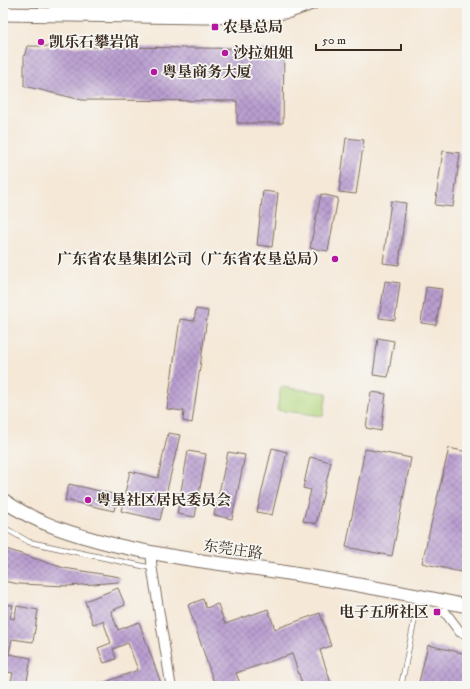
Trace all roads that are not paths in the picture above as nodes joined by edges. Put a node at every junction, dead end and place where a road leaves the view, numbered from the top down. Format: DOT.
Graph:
graph roads {
  1 [pos="53,3"];
  2 [pos="267,3"];
  3 [pos="312,3"];
  4 [pos="3,14"];
  5 [pos="3,500"];
  6 [pos="3,527"];
  7 [pos="151,553"];
  8 [pos="152,568"];
  9 [pos="420,596"];
  10 [pos="467,606"];
  11 [pos="445,612"];
  12 [pos="467,634"];
  13 [pos="171,686"];
  14 [pos="401,686"];
  1 -- 2 [label="main road"];
  3 -- 4 [label="main road"];
  5 -- 7 [label="main road, 东莞庄路"];
  6 -- 8 [label="lane"];
  7 -- 8 [label="street"];
  7 -- 9 [label="main road, 东莞庄路"];
  8 -- 13 [label="street"];
  9 -- 10 [label="main road, 东莞庄路"];
  9 -- 14 [label="lane"];
  11 -- 12 [label="street"];
}
